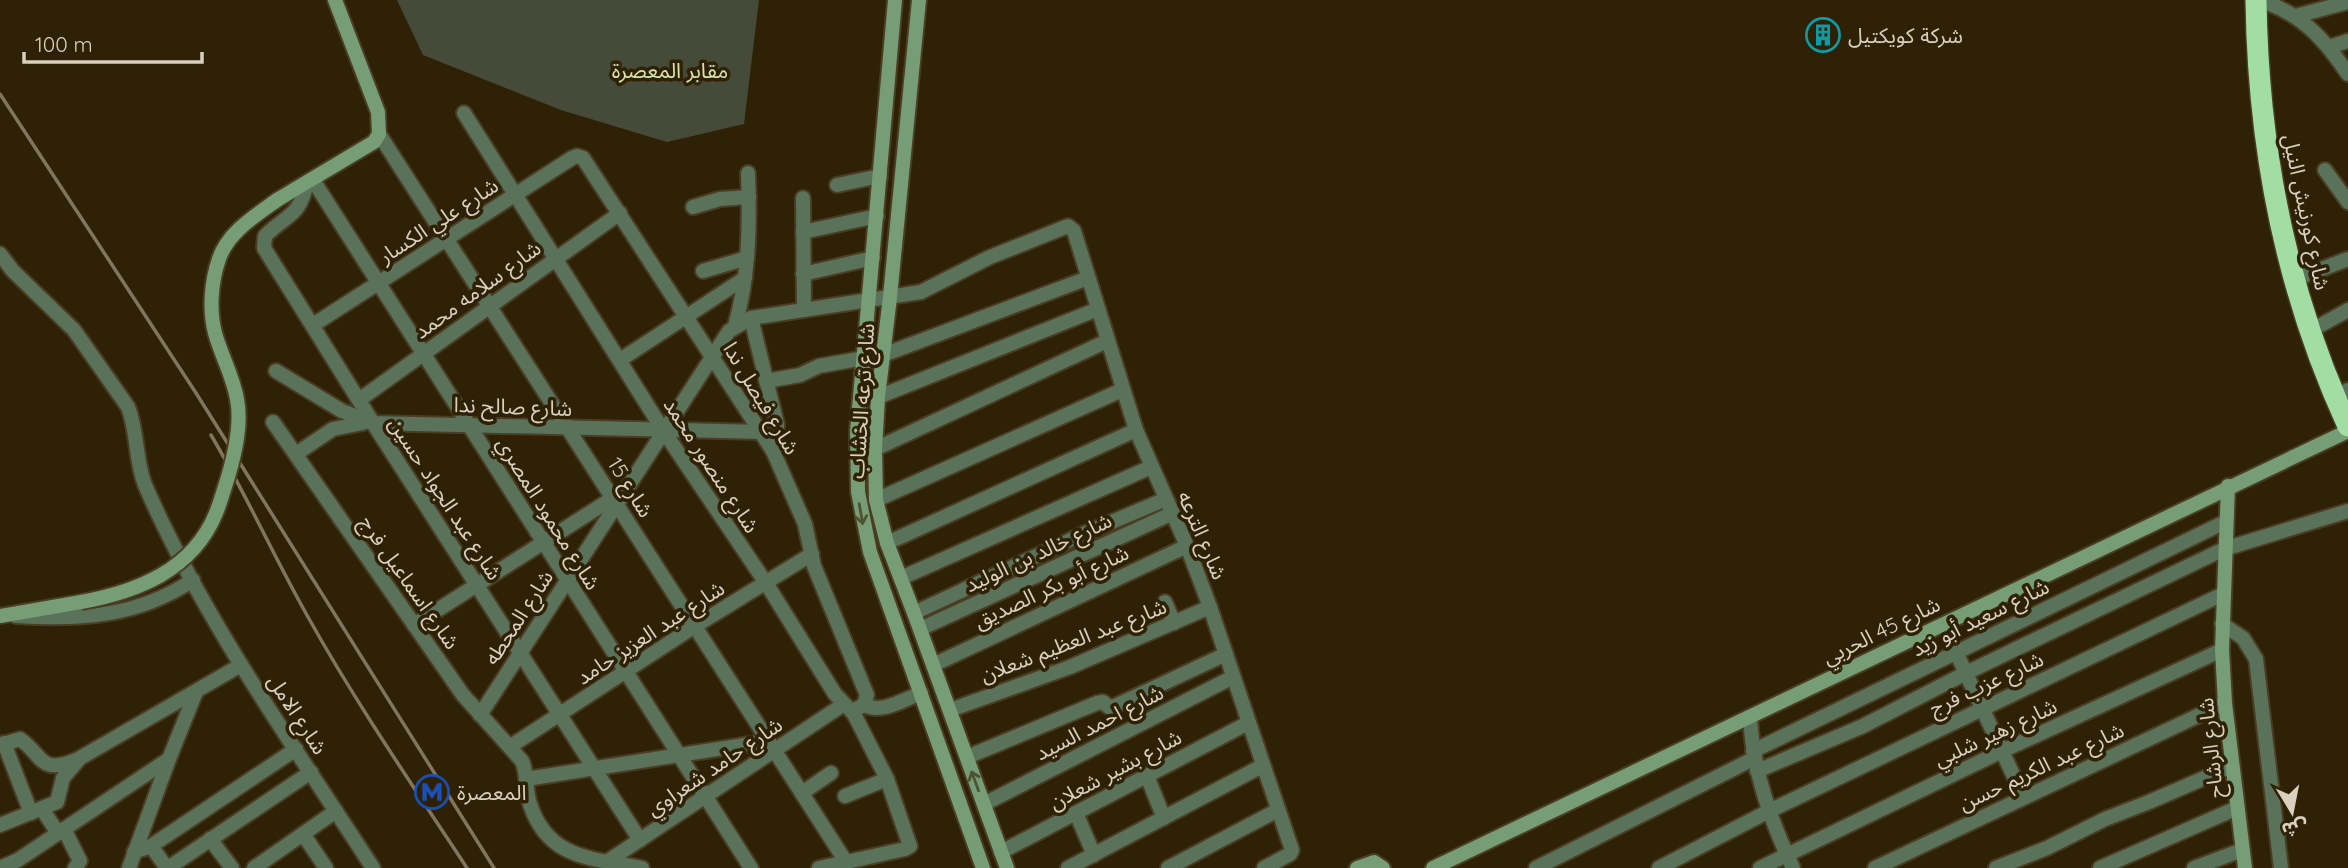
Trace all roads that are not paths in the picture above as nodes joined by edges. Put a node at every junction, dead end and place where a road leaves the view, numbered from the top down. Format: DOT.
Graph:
graph roads {
  1 [pos="335,0"];
  2 [pos="895,0"];
  3 [pos="914,0"];
  4 [pos="2266,1"];
  5 [pos="2348,2"];
  6 [pos="2296,16"];
  7 [pos="2348,41"];
  8 [pos="2329,47"];
  9 [pos="2348,74"];
  10 [pos="464,113"];
  11 [pos="379,134"];
  12 [pos="586,160"];
  13 [pos="2325,170"];
  14 [pos="748,173"];
  15 [pos="880,176"];
  16 [pos="310,181"];
  17 [pos="836,185"];
  18 [pos="516,194"];
  19 [pos="749,197"];
  20 [pos="803,198"];
  21 [pos="2347,199"];
  22 [pos="693,207"];
  23 [pos="620,213"];
  24 [pos="877,216"];
  25 [pos="1074,231"];
  26 [pos="803,232"];
  27 [pos="447,239"];
  28 [pos="0,254"];
  29 [pos="557,258"];
  30 [pos="747,258"];
  31 [pos="873,258"];
  32 [pos="2348,259"];
  33 [pos="704,271"];
  34 [pos="803,274"];
  35 [pos="2306,275"];
  36 [pos="745,278"];
  37 [pos="1088,278"];
  38 [pos="379,283"];
  39 [pos="890,297"];
  40 [pos="870,300"];
  41 [pos="490,306"];
  42 [pos="1098,309"];
  43 [pos="804,310"];
  44 [pos="2348,310"];
  45 [pos="687,316"];
  46 [pos="751,318"];
  47 [pos="313,325"];
  48 [pos="2321,325"];
  49 [pos="735,326"];
  50 [pos="1107,341"];
  51 [pos="423,354"];
  52 [pos="883,355"];
  53 [pos="713,356"];
  54 [pos="864,358"];
  55 [pos="620,360"];
  56 [pos="276,371"];
  57 [pos="766,381"];
  58 [pos="1122,390"];
  59 [pos="2347,392"];
  60 [pos="878,397"];
  61 [pos="359,400"];
  62 [pos="273,422"];
  63 [pos="373,423"];
  64 [pos="469,425"];
  65 [pos="570,428"];
  66 [pos="2348,429"];
  67 [pos="663,430"];
  68 [pos="1136,430"];
  69 [pos="763,432"];
  70 [pos="875,449"];
  71 [pos="773,451"];
  72 [pos="296,454"];
  73 [pos="1151,467"];
  74 [pos="2228,486"];
  75 [pos="876,500"];
  76 [pos="614,501"];
  77 [pos="1170,506"];
  78 [pos="2348,511"];
  79 [pos="2225,522"];
  80 [pos="544,542"];
  81 [pos="887,543"];
  82 [pos="1187,546"];
  83 [pos="2224,549"];
  84 [pos="812,554"];
  85 [pos="901,578"];
  86 [pos="193,580"];
  87 [pos="567,580"];
  88 [pos="765,583"];
  89 [pos="477,584"];
  90 [pos="2223,594"];
  91 [pos="1165,602"];
  92 [pos="1210,607"];
  93 [pos="914,613"];
  94 [pos="0,615"];
  95 [pos="1174,623"];
  96 [pos="2222,624"];
  97 [pos="414,625"];
  98 [pos="695,626"];
  99 [pos="920,629"];
  100 [pos="2222,650"];
  101 [pos="520,651"];
  102 [pos="1956,652"];
  103 [pos="1226,654"];
  104 [pos="933,664"];
  105 [pos="242,665"];
  106 [pos="625,671"];
  107 [pos="1966,673"];
  108 [pos="1233,677"];
  109 [pos="197,692"];
  110 [pos="920,693"];
  111 [pos="2225,703"];
  112 [pos="853,707"];
  113 [pos="1982,708"];
  114 [pos="950,710"];
  115 [pos="560,714"];
  116 [pos="480,715"];
  117 [pos="1750,717"];
  118 [pos="1248,723"];
  119 [pos="2,744"];
  120 [pos="511,746"];
  121 [pos="772,746"];
  122 [pos="296,749"];
  123 [pos="2002,751"];
  124 [pos="679,755"];
  125 [pos="967,757"];
  126 [pos="80,758"];
  127 [pos="169,759"];
  128 [pos="1755,760"];
  129 [pos="1262,766"];
  130 [pos="2232,766"];
  131 [pos="595,769"];
  132 [pos="311,772"];
  133 [pos="831,773"];
  134 [pos="1147,776"];
  135 [pos="526,779"];
  136 [pos="887,779"];
  137 [pos="802,793"];
  138 [pos="845,796"];
  139 [pos="2023,796"];
  140 [pos="706,797"];
  141 [pos="984,804"];
  142 [pos="2237,808"];
  143 [pos="1278,810"];
  144 [pos="36,811"];
  145 [pos="336,811"];
  146 [pos="1769,811"];
  147 [pos="1076,813"];
  148 [pos="1164,818"];
  149 [pos="0,825"];
  150 [pos="61,831"];
  151 [pos="303,834"];
  152 [pos="211,839"];
  153 [pos="640,840"];
  154 [pos="151,846"];
  155 [pos="2242,850"];
  156 [pos="134,852"];
  157 [pos="1001,852"];
  158 [pos="1787,854"];
  159 [pos="1094,855"];
  160 [pos="608,861"];
  161 [pos="580,863"];
  162 [pos="855,863"];
  163 [pos="259,867"];
  164 [pos="1172,867"];
  165 [pos="0,868"];
  166 [pos="75,868"];
  167 [pos="128,868"];
  168 [pos="168,868"];
  169 [pos="232,868"];
  170 [pos="326,868"];
  171 [pos="373,868"];
  172 [pos="642,868"];
  173 [pos="751,868"];
  174 [pos="819,868"];
  175 [pos="983,868"];
  176 [pos="1007,868"];
  177 [pos="1068,868"];
  178 [pos="1264,868"];
  179 [pos="1357,868"];
  180 [pos="1383,868"];
  181 [pos="1433,868"];
  182 [pos="1536,868"];
  183 [pos="1660,868"];
  184 [pos="1760,868"];
  185 [pos="1793,868"];
  186 [pos="1875,868"];
  187 [pos="1996,868"];
  188 [pos="2100,868"];
  189 [pos="2194,868"];
  190 [pos="2245,868"];
  191 [pos="2281,868"];
  1 -- 11 [label="street"];
  2 -- 15 [label="street, شارع ترعه الخشاب"];
  3 -- 39 [label="street, شارع ترعه الخشاب"];
  4 -- 6 [label="street"];
  4 -- 35 [label="highway, شارع كورنيش النيل"];
  4 -- 66 [label="highway, شارع كورنيش النيل"];
  5 -- 6 [label="street"];
  6 -- 8 [label="street"];
  7 -- 8 [label="street"];
  8 -- 9 [label="street"];
  10 -- 18 [label="street, شارع منصور محمد"];
  11 -- 16 [label="street"];
  11 -- 27 [label="street, شارع 15"];
  12 -- 18 [label="street, شارع علي الكسار"];
  12 -- 23 [label="street, شارع فيصل ندا"];
  13 -- 21 [label="street"];
  14 -- 19 [label="street"];
  15 -- 17 [label="street"];
  15 -- 24 [label="street, شارع ترعه الخشاب"];
  16 -- 38 [label="street, شارع محمود المصري"];
  16 -- 47 [label="street, شارع عبد الجواد حسين"];
  16 -- 94 [label="street, bridge"];
  18 -- 27 [label="street, شارع علي الكسار"];
  18 -- 29 [label="street, شارع منصور محمد"];
  19 -- 22 [label="street"];
  19 -- 30 [label="street"];
  20 -- 26 [label="street"];
  23 -- 29 [label="street, شارع سلامه محمد"];
  23 -- 45 [label="street, شارع فيصل ندا"];
  24 -- 26 [label="street"];
  24 -- 31 [label="street, شارع ترعه الخشاب"];
  25 -- 37 [label="street, شارع الترعه"];
  25 -- 39 [label="street, شارع المحطه"];
  26 -- 34 [label="street"];
  27 -- 38 [label="street, شارع علي الكسار"];
  27 -- 41 [label="street, شارع 15"];
  28 -- 86 [label="street, شارع الامل"];
  29 -- 41 [label="street, شارع سلامه محمد"];
  29 -- 55 [label="street, شارع منصور محمد"];
  30 -- 33 [label="street"];
  30 -- 36 [label="street"];
  31 -- 34 [label="street"];
  31 -- 40 [label="street, شارع ترعه الخشاب"];
  32 -- 35 [label="street"];
  34 -- 43 [label="street"];
  35 -- 48 [label="highway, شارع كورنيش النيل"];
  36 -- 45 [label="street"];
  36 -- 49 [label="street"];
  37 -- 42 [label="street, شارع الترعه"];
  37 -- 52 [label="street"];
  38 -- 47 [label="street, شارع علي الكسار"];
  38 -- 51 [label="street, شارع محمود المصري"];
  39 -- 40 [label="street, شارع المحطه"];
  39 -- 52 [label="street, شارع ترعه الخشاب"];
  40 -- 43 [label="street, شارع المحطه"];
  40 -- 54 [label="street, شارع ترعه الخشاب"];
  41 -- 51 [label="street, شارع سلامه محمد"];
  41 -- 65 [label="street, شارع 15"];
  42 -- 50 [label="street, شارع الترعه"];
  42 -- 60 [label="street"];
  43 -- 46 [label="street, شارع المحطه"];
  44 -- 48 [label="street"];
  45 -- 53 [label="street, شارع فيصل ندا"];
  45 -- 55 [label="street"];
  46 -- 49 [label="street, شارع المحطه"];
  46 -- 57 [label="street"];
  47 -- 61 [label="street, شارع عبد الجواد حسين"];
  48 -- 59 [label="highway, شارع كورنيش النيل"];
  49 -- 53 [label="street, شارع المحطه"];
  50 -- 58 [label="street, شارع الترعه"];
  50 -- 70 [label="street"];
  51 -- 61 [label="street, شارع سلامه محمد"];
  51 -- 64 [label="street, شارع محمود المصري"];
  52 -- 60 [label="street, شارع ترعه الخشاب"];
  53 -- 67 [label="street, شارع المحطه"];
  53 -- 69 [label="street, شارع فيصل ندا"];
  54 -- 57 [label="street"];
  54 -- 110 [label="street, شارع ترعه الخشاب, one-way"];
  55 -- 67 [label="street, شارع منصور محمد"];
  56 -- 63 [label="street, شارع صالح ندا"];
  57 -- 71 [label="street"];
  58 -- 68 [label="street, شارع الترعه"];
  58 -- 75 [label="street"];
  60 -- 70 [label="street, شارع ترعه الخشاب"];
  61 -- 63 [label="street, شارع عبد الجواد حسين"];
  62 -- 72 [label="street, شارع اسماعيل فرج"];
  63 -- 64 [label="street, شارع صالح ندا"];
  63 -- 72 [label="street"];
  63 -- 89 [label="street, شارع عبد الجواد حسين"];
  64 -- 65 [label="street, شارع صالح ندا"];
  64 -- 80 [label="street, شارع محمود المصري"];
  65 -- 67 [label="street, شارع صالح ندا"];
  65 -- 76 [label="street, شارع 15"];
  66 -- 74 [label="street, شارع 45 الحربي"];
  67 -- 69 [label="street, شارع صالح ندا"];
  67 -- 76 [label="street, شارع المحطه"];
  67 -- 88 [label="street, شارع منصور محمد"];
  68 -- 73 [label="street, شارع الترعه"];
  68 -- 81 [label="street"];
  69 -- 71 [label="street, شارع فيصل ندا"];
  70 -- 75 [label="street, شارع ترعه الخشاب"];
  71 -- 84 [label="street, شارع فيصل ندا"];
  72 -- 97 [label="street, شارع اسماعيل فرج"];
  73 -- 77 [label="street, شارع الترعه"];
  73 -- 85 [label="street"];
  74 -- 79 [label="street, شارع الرشاح"];
  74 -- 117 [label="street, شارع 45 الحربي"];
  75 -- 81 [label="street, شارع ترعه الخشاب"];
  76 -- 80 [label="street"];
  76 -- 87 [label="street, شارع المحطه"];
  76 -- 98 [label="street, شارع 15"];
  77 -- 82 [label="street, شارع الترعه"];
  77 -- 93 [label="street"];
  77 -- 99 [label="street, شارع خالد بن الوليد"];
  78 -- 83 [label="street"];
  79 -- 83 [label="street, شارع الرشاح"];
  79 -- 102 [label="street, شارع سعيد أبو زيد"];
  80 -- 87 [label="street, شارع محمود المصري"];
  80 -- 89 [label="street"];
  81 -- 85 [label="street, شارع ترعه الخشاب"];
  82 -- 92 [label="street, شارع الترعه"];
  82 -- 104 [label="street, شارع أبو بكر الصديق"];
  83 -- 90 [label="street, شارع الرشاح"];
  83 -- 107 [label="street"];
  84 -- 88 [label="street, شارع عبد العزيز حامد"];
  84 -- 112 [label="street, شارع فيصل ندا"];
  85 -- 93 [label="street, شارع ترعه الخشاب"];
  86 -- 94 [label="street"];
  86 -- 105 [label="street, شارع الامل"];
  87 -- 101 [label="street, شارع المحطه"];
  87 -- 106 [label="street, شارع محمود المصري"];
  88 -- 98 [label="street, شارع عبد العزيز حامد"];
  88 -- 112 [label="street, شارع منصور محمد"];
  89 -- 97 [label="street"];
  89 -- 101 [label="street, شارع عبد الجواد حسين"];
  90 -- 96 [label="street, شارع الرشاح"];
  90 -- 113 [label="street, شارع عزب فرج"];
  91 -- 95 [label="street"];
  92 -- 95 [label="street, شارع عبد العظيم شعلان"];
  92 -- 103 [label="street, شارع الترعه"];
  93 -- 99 [label="street, شارع ترعه الخشاب"];
  95 -- 114 [label="street, شارع عبد العظيم شعلان"];
  96 -- 100 [label="street, شارع الرشاح"];
  96 -- 191 [label="street"];
  97 -- 116 [label="street, شارع اسماعيل فرج"];
  98 -- 106 [label="street, شارع عبد العزيز حامد"];
  98 -- 121 [label="street, شارع 15"];
  99 -- 104 [label="street, شارع ترعه الخشاب"];
  100 -- 111 [label="street, شارع الرشاح"];
  100 -- 123 [label="street, شارع زهير شلبي"];
  101 -- 115 [label="street, شارع عبد الجواد حسين"];
  101 -- 116 [label="street, شارع المحطه"];
  102 -- 107 [label="street"];
  102 -- 128 [label="street, شارع سعيد أبو زيد"];
  103 -- 108 [label="street, شارع الترعه"];
  103 -- 125 [label="street"];
  104 -- 114 [label="street, شارع ترعه الخشاب"];
  105 -- 109 [label="street"];
  105 -- 122 [label="street, شارع الامل"];
  106 -- 115 [label="street, شارع عبد العزيز حامد"];
  106 -- 124 [label="street, شارع محمود المصري"];
  107 -- 113 [label="street"];
  107 -- 128 [label="street"];
  108 -- 118 [label="street, شارع الترعه"];
  108 -- 141 [label="street, شارع احمد السيد"];
  109 -- 126 [label="street"];
  109 -- 127 [label="street"];
  110 -- 112 [label="street"];
  110 -- 175 [label="street, شارع ترعه الخشاب"];
  111 -- 130 [label="street, شارع الرشاح"];
  111 -- 139 [label="street, شارع عبد الكريم حسن"];
  112 -- 121 [label="street, شارع حامد شعراوي"];
  112 -- 136 [label="street, شارع منصور محمد"];
  113 -- 123 [label="street"];
  113 -- 146 [label="street, شارع عزب فرج"];
  114 -- 125 [label="street, شارع ترعه الخشاب"];
  115 -- 120 [label="street, شارع عبد العزيز حامد"];
  115 -- 131 [label="street, شارع عبد الجواد حسين"];
  116 -- 120 [label="street, شارع اسماعيل فرج"];
  117 -- 128 [label="street"];
  117 -- 181 [label="street, شارع 45 الحربي"];
  118 -- 129 [label="street, شارع الترعه"];
  118 -- 134 [label="street, شارع بشير شعلان"];
  119 -- 126 [label="street"];
  119 -- 144 [label="street"];
  120 -- 135 [label="street, شارع اسماعيل فرج"];
  121 -- 124 [label="street"];
  121 -- 137 [label="street, شارع 15"];
  121 -- 140 [label="street, شارع حامد شعراوي"];
  122 -- 132 [label="street, شارع الامل"];
  122 -- 154 [label="street"];
  123 -- 139 [label="street"];
  123 -- 158 [label="street, شارع زهير شلبي"];
  124 -- 131 [label="street"];
  124 -- 140 [label="street, شارع محمود المصري"];
  141 -- 125 [label="street, شارع ترعه الخشاب, one-way"];
  126 -- 144 [label="street"];
  127 -- 150 [label="street"];
  127 -- 156 [label="street"];
  128 -- 146 [label="street"];
  128 -- 182 [label="street"];
  129 -- 143 [label="street, شارع الترعه"];
  129 -- 148 [label="street"];
  130 -- 142 [label="street, شارع الرشاح"];
  130 -- 187 [label="street"];
  131 -- 135 [label="street"];
  131 -- 153 [label="street, شارع عبد الجواد حسين"];
  132 -- 145 [label="street, شارع الامل"];
  132 -- 152 [label="street"];
  133 -- 137 [label="street"];
  134 -- 147 [label="street, شارع بشير شعلان"];
  134 -- 148 [label="street"];
  135 -- 161 [label="street, شارع اسماعيل فرج"];
  136 -- 138 [label="street"];
  136 -- 162 [label="street, شارع منصور محمد"];
  137 -- 162 [label="street, شارع 15"];
  139 -- 186 [label="street, شارع عبد الكريم حسن"];
  140 -- 153 [label="street, شارع حامد شعراوي"];
  140 -- 173 [label="street, شارع محمود المصري"];
  141 -- 157 [label="street, شارع ترعه الخشاب"];
  142 -- 155 [label="street, شارع الرشاح"];
  142 -- 188 [label="street"];
  143 -- 164 [label="street"];
  143 -- 178 [label="street, شارع الترعه"];
  144 -- 149 [label="street"];
  144 -- 150 [label="street"];
  145 -- 151 [label="street"];
  145 -- 171 [label="street, شارع الامل"];
  146 -- 158 [label="street"];
  146 -- 183 [label="street, شارع عزب فرج"];
  147 -- 157 [label="street, شارع بشير شعلان"];
  147 -- 159 [label="street"];
  148 -- 159 [label="street"];
  150 -- 165 [label="street"];
  150 -- 166 [label="street"];
  151 -- 163 [label="street"];
  151 -- 170 [label="street"];
  152 -- 168 [label="street"];
  152 -- 169 [label="street"];
  153 -- 160 [label="street, شارع حامد شعراوي"];
  154 -- 156 [label="street"];
  154 -- 168 [label="street"];
  155 -- 189 [label="street"];
  155 -- 190 [label="street, شارع الرشاح"];
  156 -- 167 [label="street"];
  157 -- 176 [label="street, شارع ترعه الخشاب"];
  158 -- 184 [label="street, شارع زهير شلبي"];
  158 -- 185 [label="street"];
  159 -- 177 [label="street"];
  160 -- 161 [label="street"];
  160 -- 172 [label="street"];
  162 -- 174 [label="street"];
  179 -- 180 [label="street"];
}
